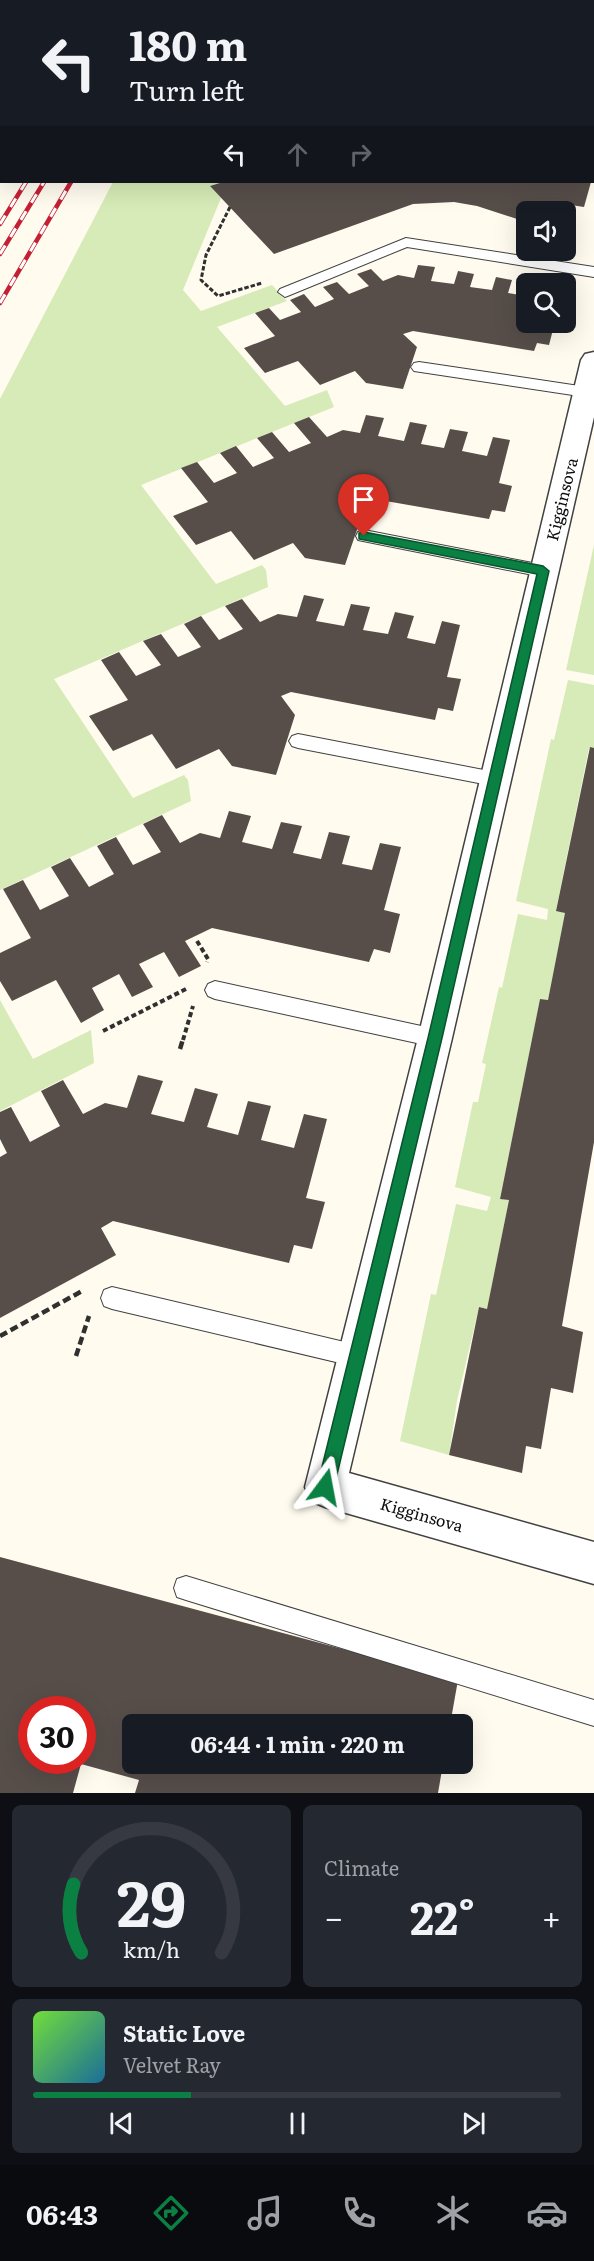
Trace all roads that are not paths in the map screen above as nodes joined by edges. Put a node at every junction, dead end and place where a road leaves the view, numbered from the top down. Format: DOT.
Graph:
graph roads {
  1 [pos="594,272"];
  2 [pos="285,292"];
  3 [pos="419,367"];
  4 [pos="590,376"];
  5 [pos="364,536"];
  6 [pos="543,571"];
  7 [pos="298,741"];
  8 [pos="494,779"];
  9 [pos="215,990"];
  10 [pos="435,1038"];
  11 [pos="102,1301"];
  12 [pos="357,1356"];
  13 [pos="594,1563"];
  14 [pos="186,1588"];
  15 [pos="594,1713"];
  1 -- 2 [label="lane"];
  3 -- 4 [label="lane"];
  4 -- 6 [label="street, Kigginsova"];
  5 -- 6 [label="lane"];
  6 -- 8 [label="street, Kigginsova"];
  7 -- 8 [label="lane"];
  8 -- 10 [label="street, Kigginsova"];
  9 -- 10 [label="lane"];
  10 -- 12 [label="street, Kigginsova"];
  11 -- 12 [label="lane"];
  12 -- 13 [label="street, Kigginsova"];
  14 -- 15 [label="lane"];
}
